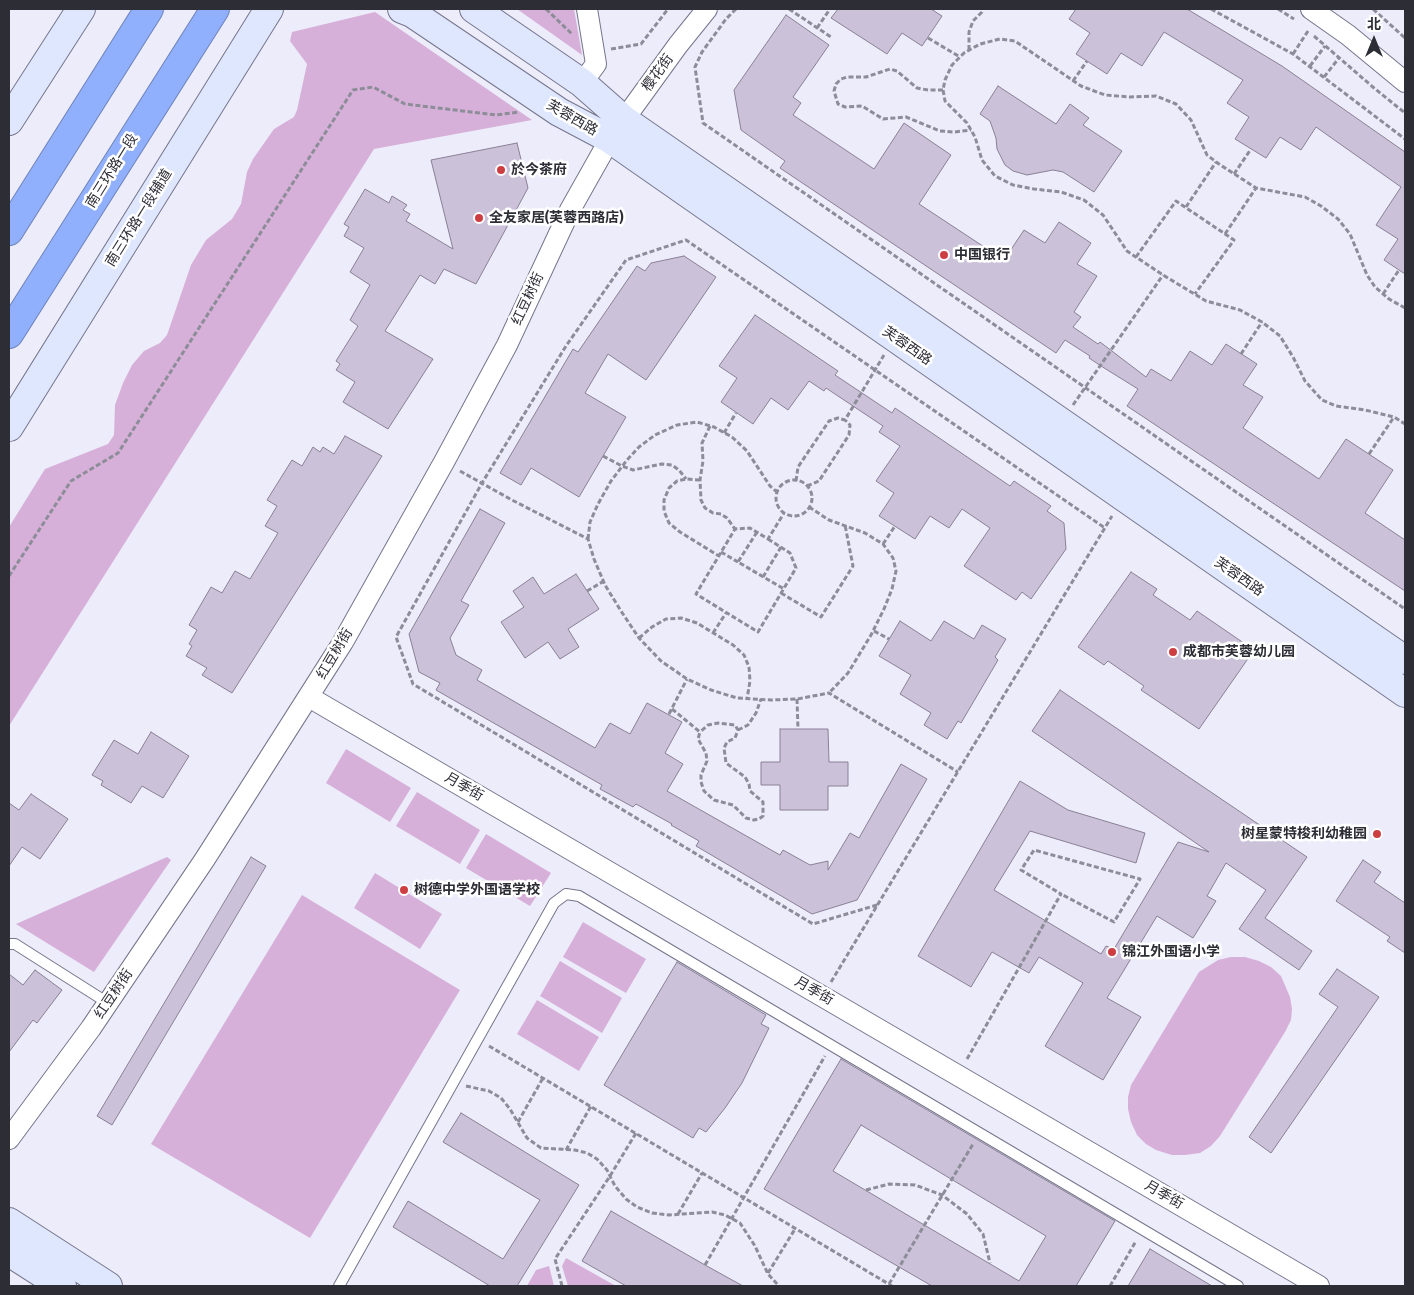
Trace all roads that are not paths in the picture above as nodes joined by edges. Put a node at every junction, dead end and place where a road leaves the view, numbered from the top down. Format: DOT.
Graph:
graph roads {
  1 [pos="81,9"];
  2 [pos="149,9"];
  3 [pos="215,9"];
  4 [pos="269,9"];
  5 [pos="402,9"];
  6 [pos="474,9"];
  7 [pos="587,9"];
  8 [pos="707,9"];
  9 [pos="1304,19"];
  10 [pos="1405,82"];
  11 [pos="582,83"];
  12 [pos="9,121"];
  13 [pos="617,130"];
  14 [pos="9,231"];
  15 [pos="10,331"];
  16 [pos="9,427"];
  17 [pos="1405,660"];
  18 [pos="1405,693"];
  19 [pos="309,697"];
  20 [pos="9,944"];
  21 [pos="108,1003"];
  22 [pos="9,1139"];
  23 [pos="9,1222"];
  24 [pos="9,1252"];
  25 [pos="62,1286"];
  26 [pos="108,1286"];
  27 [pos="339,1286"];
  28 [pos="1238,1286"];
  29 [pos="1320,1286"];
  1 -- 12 [label="main road"];
  2 -- 14 [label="highway"];
  3 -- 15 [label="highway, 南三环路一段"];
  4 -- 16 [label="main road, 南三环路一段辅道"];
  5 -- 13 [label="main road, 芙蓉西路"];
  6 -- 11 [label="main road, 芙蓉西路"];
  7 -- 11 [label="street"];
  8 -- 13 [label="street, 樱花街"];
  9 -- 10 [label="street"];
  11 -- 13 [label="main road, 芙蓉西路"];
  13 -- 17 [label="main road, 芙蓉西路"];
  13 -- 18 [label="main road, 芙蓉西路"];
  13 -- 19 [label="street, 红豆树街"];
  19 -- 21 [label="street, 红豆树街"];
  19 -- 29 [label="street, 月季街"];
  20 -- 21 [label="lane"];
  21 -- 22 [label="street, 红豆树街"];
  23 -- 26 [label="main road"];
  24 -- 25 [label="main road"];
  27 -- 28 [label="lane"];
}
